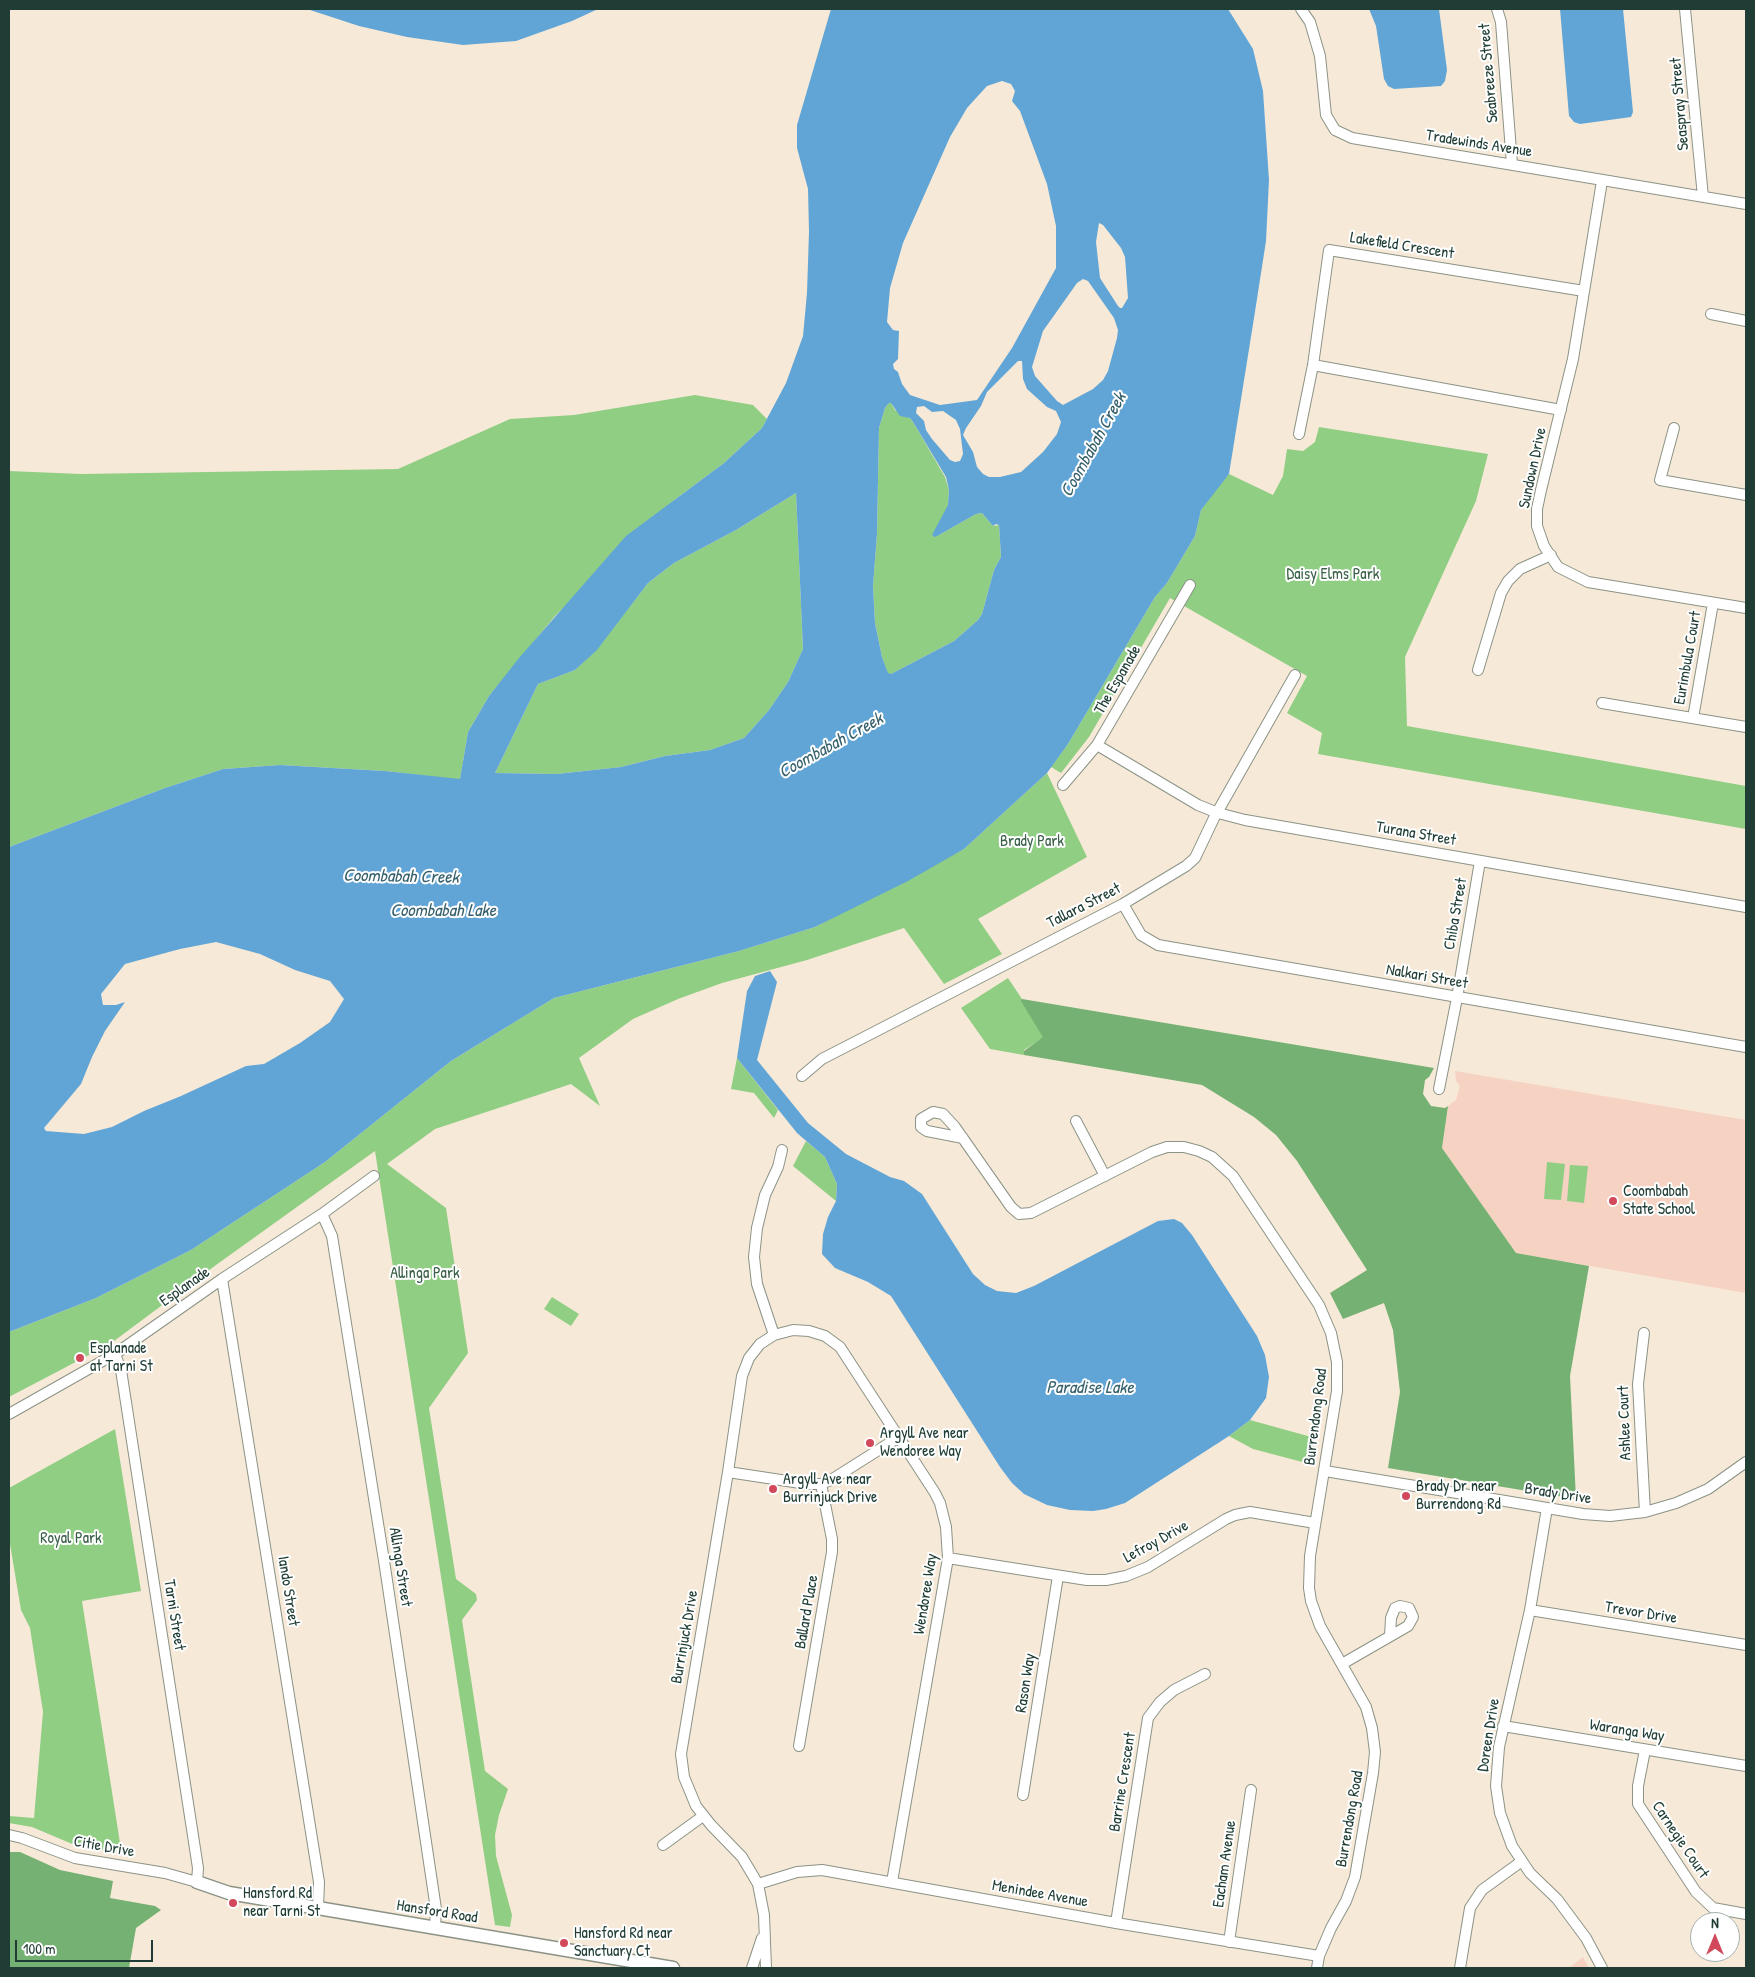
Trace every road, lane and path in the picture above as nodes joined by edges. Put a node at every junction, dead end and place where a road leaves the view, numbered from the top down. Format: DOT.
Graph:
graph roads {
  1 [pos="1301,9"];
  2 [pos="1498,9"];
  3 [pos="1686,9"];
  4 [pos="1512,164"];
  5 [pos="1602,182"];
  6 [pos="1703,196"];
  7 [pos="1746,204"];
  8 [pos="1584,291"];
  9 [pos="1711,314"];
  10 [pos="1746,321"];
  11 [pos="1313,365"];
  12 [pos="1561,410"];
  13 [pos="1674,428"];
  14 [pos="1299,434"];
  15 [pos="1746,495"];
  16 [pos="1551,555"];
  17 [pos="1190,585"];
  18 [pos="1714,603"];
  19 [pos="1746,608"];
  20 [pos="1478,670"];
  21 [pos="1295,675"];
  22 [pos="1602,702"];
  23 [pos="1693,718"];
  24 [pos="1746,728"];
  25 [pos="1097,745"];
  26 [pos="1063,785"];
  27 [pos="1218,812"];
  28 [pos="1480,861"];
  29 [pos="1123,904"];
  30 [pos="1746,907"];
  31 [pos="1457,998"];
  32 [pos="1746,1047"];
  33 [pos="802,1076"];
  34 [pos="1439,1090"];
  35 [pos="1076,1121"];
  36 [pos="963,1138"];
  37 [pos="782,1150"];
  38 [pos="374,1176"];
  39 [pos="1105,1176"];
  40 [pos="322,1214"];
  41 [pos="222,1279"];
  42 [pos="1644,1333"];
  43 [pos="774,1335"];
  44 [pos="115,1354"];
  45 [pos="9,1414"];
  46 [pos="899,1437"];
  47 [pos="1746,1462"];
  48 [pos="1325,1471"];
  49 [pos="728,1472"];
  50 [pos="820,1484"];
  51 [pos="1547,1508"];
  52 [pos="1645,1512"];
  53 [pos="1316,1523"];
  54 [pos="948,1558"];
  55 [pos="1058,1576"];
  56 [pos="1530,1610"];
  57 [pos="1390,1636"];
  58 [pos="1746,1645"];
  59 [pos="1342,1664"];
  60 [pos="1205,1674"];
  61 [pos="1503,1726"];
  62 [pos="799,1746"];
  63 [pos="1646,1750"];
  64 [pos="1746,1766"];
  65 [pos="1251,1790"];
  66 [pos="1023,1795"];
  67 [pos="703,1816"];
  68 [pos="9,1835"];
  69 [pos="663,1845"];
  70 [pos="1522,1861"];
  71 [pos="197,1882"];
  72 [pos="892,1882"];
  73 [pos="758,1884"];
  74 [pos="318,1908"];
  75 [pos="1746,1914"];
  76 [pos="1116,1923"];
  77 [pos="435,1928"];
  78 [pos="764,1934"];
  79 [pos="1229,1942"];
  80 [pos="1318,1956"];
  81 [pos="643,1966"];
  82 [pos="673,1968"];
  83 [pos="752,1968"];
  84 [pos="766,1968"];
  85 [pos="1317,1968"];
  86 [pos="1460,1968"];
  87 [pos="1602,1968"];
  1 -- 4 [label="street, Tradewinds Avenue"];
  2 -- 4 [label="street, Seabreeze Street"];
  3 -- 6 [label="street, Seaspray Street"];
  4 -- 5 [label="street, Tradewinds Avenue"];
  5 -- 6 [label="street, Tradewinds Avenue"];
  5 -- 8 [label="street, Sundown Drive"];
  6 -- 7 [label="street, Tradewinds Avenue"];
  8 -- 11 [label="street, Lakefield Crescent"];
  8 -- 12 [label="street, Sundown Drive"];
  9 -- 10 [label="street"];
  11 -- 12 [label="street"];
  11 -- 14 [label="street, Lakefield Crescent"];
  12 -- 16 [label="street, Sundown Drive"];
  13 -- 15 [label="street"];
  16 -- 18 [label="street, Sundown Drive"];
  16 -- 20 [label="street"];
  17 -- 25 [label="street, The Espanade"];
  18 -- 19 [label="street, Sundown Drive"];
  18 -- 23 [label="street, Eurimbula Court"];
  21 -- 27 [label="street, Tallara Street"];
  22 -- 23 [label="street, Eurimbula Court"];
  23 -- 24 [label="street, Eurimbula Court"];
  25 -- 26 [label="street, The Espanade"];
  25 -- 27 [label="street, Turana Street"];
  27 -- 28 [label="street, Turana Street"];
  27 -- 29 [label="street, Tallara Street"];
  28 -- 30 [label="street, Turana Street"];
  28 -- 31 [label="street, Chiba Street"];
  29 -- 31 [label="street, Nalkari Street"];
  29 -- 33 [label="street, Tallara Street"];
  31 -- 32 [label="street, Nalkari Street"];
  31 -- 34 [label="street, Chiba Street"];
  35 -- 39 [label="street"];
  36 -- 39 [label="street, Burrendong Road"];
  37 -- 43 [label="street"];
  38 -- 40 [label="street, Esplanade"];
  39 -- 48 [label="street, Burrendong Road"];
  40 -- 41 [label="street, Esplanade"];
  40 -- 77 [label="street, Allinga Street"];
  41 -- 44 [label="street, Esplanade"];
  41 -- 74 [label="street, Iando Street"];
  42 -- 52 [label="street, Ashlee Court"];
  43 -- 46 [label="street, Wendoree Way"];
  43 -- 49 [label="street, Burrinjuck Drive"];
  44 -- 45 [label="street, Esplanade"];
  44 -- 71 [label="street, Tarni Street"];
  46 -- 50 [label="street"];
  46 -- 54 [label="street, Wendoree Way"];
  47 -- 52 [label="street, Brady Drive"];
  48 -- 51 [label="street, Brady Drive"];
  48 -- 53 [label="street, Burrendong Road"];
  49 -- 50 [label="street"];
  49 -- 67 [label="street, Burrinjuck Drive"];
  50 -- 62 [label="street, Ballard Place"];
  51 -- 52 [label="street, Brady Drive"];
  51 -- 56 [label="street, Doreen Drive"];
  53 -- 55 [label="street, Lefroy Drive"];
  53 -- 59 [label="street, Burrendong Road"];
  54 -- 55 [label="street, Lefroy Drive"];
  54 -- 72 [label="street, Wendoree Way"];
  55 -- 66 [label="street, Rason Way"];
  56 -- 58 [label="street, Trevor Drive"];
  56 -- 61 [label="street, Doreen Drive"];
  57 -- 59 [label="street"];
  59 -- 80 [label="street, Burrendong Road"];
  60 -- 76 [label="street, Barrine Crescent"];
  61 -- 63 [label="street, Waranga Way"];
  61 -- 70 [label="street, Doreen Drive"];
  63 -- 64 [label="street, Waranga Way"];
  63 -- 75 [label="street, Carnegie Court"];
  65 -- 79 [label="street, Eacham Avenue"];
  67 -- 69 [label="street"];
  67 -- 73 [label="street, Burrinjuck Drive"];
  68 -- 71 [label="street, Citie Drive"];
  70 -- 86 [label="street"];
  70 -- 87 [label="street, Doreen Drive"];
  71 -- 74 [label="street, Hansford Road"];
  72 -- 73 [label="street, Menindee Avenue"];
  72 -- 76 [label="street, Menindee Avenue"];
  73 -- 78 [label="street, Burrinjuck Drive"];
  74 -- 77 [label="street, Hansford Road"];
  76 -- 79 [label="street, Menindee Avenue"];
  77 -- 81 [label="street, Hansford Road"];
  78 -- 83 [label="street, Burrinjuck Drive"];
  78 -- 84 [label="street, Burrinjuck Drive"];
  79 -- 80 [label="street, Menindee Avenue"];
  80 -- 85 [label="street, Burrendong Road"];
  81 -- 82 [label="street, Hansford Road"];
}
